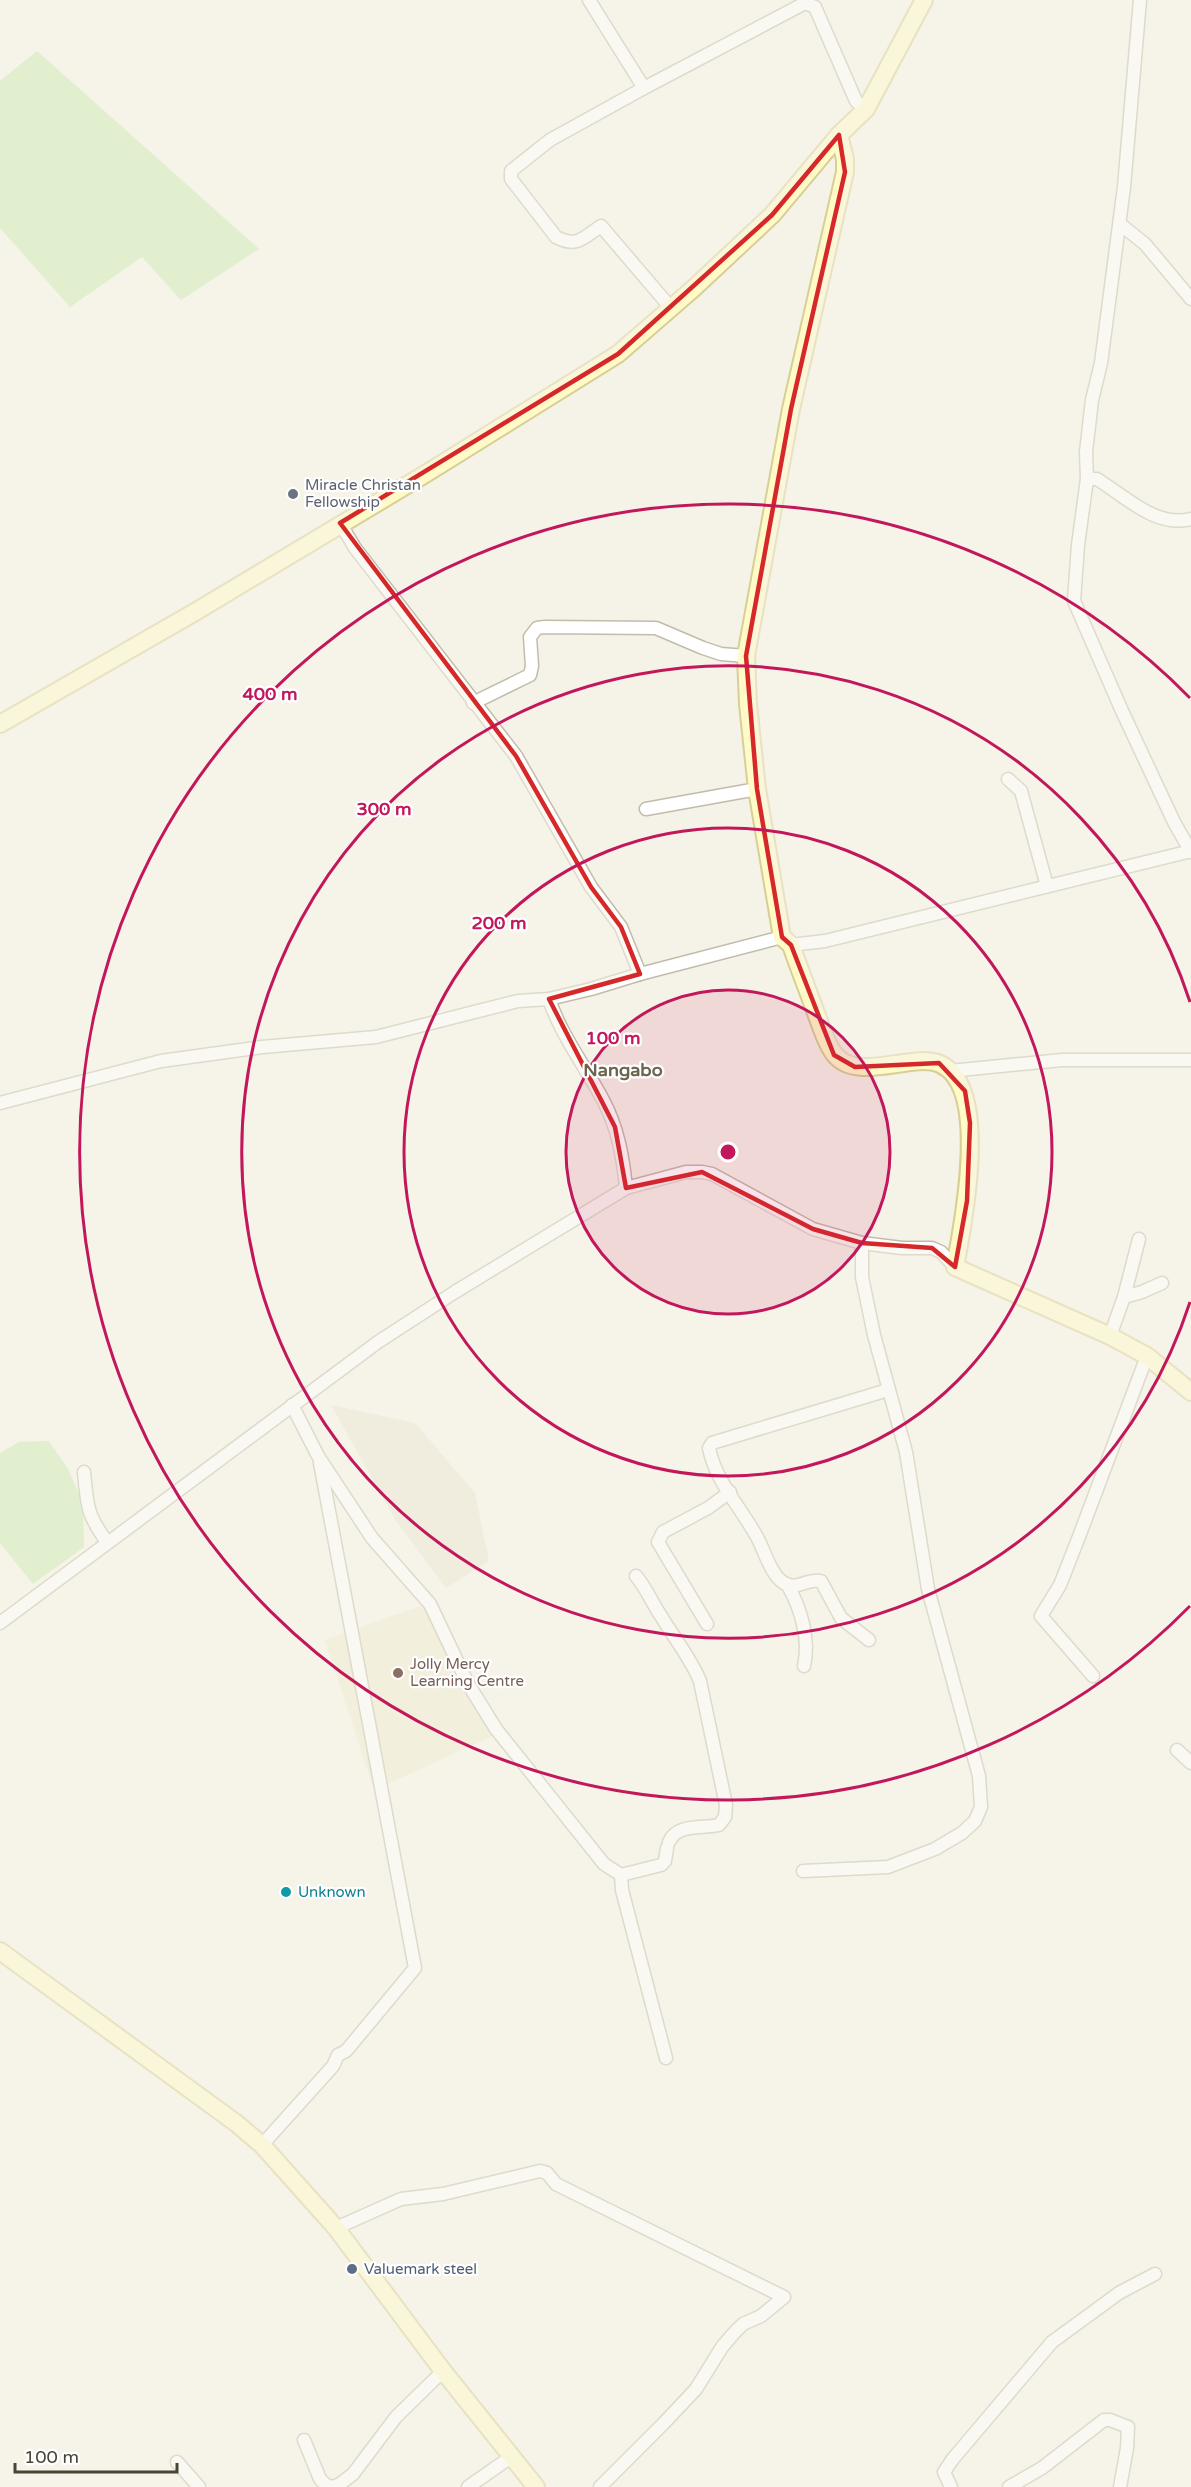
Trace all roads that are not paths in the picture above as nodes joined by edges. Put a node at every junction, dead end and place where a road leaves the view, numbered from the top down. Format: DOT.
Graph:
graph roads {
  1 [pos="589,0"];
  2 [pos="924,0"];
  3 [pos="1140,0"];
  4 [pos="644,88"];
  5 [pos="866,109"];
  6 [pos="839,135"];
  7 [pos="1120,224"];
  8 [pos="1191,299"];
  9 [pos="671,308"];
  10 [pos="1087,479"];
  11 [pos="1191,519"];
  12 [pos="340,523"];
  13 [pos="746,656"];
  14 [pos="473,703"];
  15 [pos="0,724"];
  16 [pos="1008,779"];
  17 [pos="757,789"];
  18 [pos="646,809"];
  19 [pos="1191,852"];
  20 [pos="1047,886"];
  21 [pos="787,941"];
  22 [pos="640,974"];
  23 [pos="549,999"];
  24 [pos="1191,1060"];
  25 [pos="950,1071"];
  26 [pos="0,1103"];
  27 [pos="626,1188"];
  28 [pos="1139,1239"];
  29 [pos="862,1243"];
  30 [pos="955,1267"];
  31 [pos="1162,1283"];
  32 [pos="1124,1297"];
  33 [pos="1110,1336"];
  34 [pos="1147,1356"];
  35 [pos="888,1390"];
  36 [pos="1191,1392"];
  37 [pos="292,1406"];
  38 [pos="318,1456"];
  39 [pos="84,1472"];
  40 [pos="730,1492"];
  41 [pos="107,1542"];
  42 [pos="636,1576"];
  43 [pos="787,1584"];
  44 [pos="0,1623"];
  45 [pos="708,1624"];
  46 [pos="869,1640"];
  47 [pos="804,1666"];
  48 [pos="1093,1676"];
  49 [pos="1177,1750"];
  50 [pos="1191,1763"];
  51 [pos="803,1871"];
  52 [pos="621,1875"];
  53 [pos="0,1951"];
  54 [pos="666,2058"];
  55 [pos="262,2145"];
  56 [pos="336,2228"];
  57 [pos="1155,2274"];
  58 [pos="443,2371"];
  59 [pos="304,2440"];
  60 [pos="512,2457"];
  61 [pos="177,2462"];
  62 [pos="199,2487"];
  63 [pos="468,2487"];
  64 [pos="536,2487"];
  65 [pos="600,2487"];
  66 [pos="951,2487"];
  67 [pos="1009,2487"];
  68 [pos="1120,2487"];
  1 -- 4 [label="street"];
  2 -- 5 [label="street"];
  3 -- 7 [label="street"];
  4 -- 5 [label="street"];
  4 -- 9 [label="street"];
  5 -- 6 [label="street"];
  6 -- 9 [label="street"];
  6 -- 13 [label="street"];
  7 -- 8 [label="street"];
  7 -- 10 [label="street"];
  9 -- 12 [label="street"];
  10 -- 11 [label="street"];
  10 -- 19 [label="street"];
  12 -- 14 [label="street"];
  12 -- 15 [label="street"];
  13 -- 14 [label="street"];
  13 -- 17 [label="street"];
  14 -- 22 [label="street"];
  16 -- 20 [label="street"];
  17 -- 18 [label="street"];
  17 -- 21 [label="street"];
  19 -- 20 [label="street"];
  20 -- 21 [label="street"];
  21 -- 22 [label="street"];
  21 -- 25 [label="street"];
  22 -- 23 [label="street"];
  23 -- 26 [label="street"];
  23 -- 27 [label="street"];
  24 -- 25 [label="street"];
  25 -- 30 [label="street"];
  27 -- 29 [label="street"];
  27 -- 37 [label="street"];
  28 -- 32 [label="street"];
  29 -- 30 [label="street"];
  29 -- 35 [label="street"];
  30 -- 33 [label="street"];
  31 -- 32 [label="street"];
  32 -- 33 [label="street"];
  33 -- 34 [label="street"];
  34 -- 36 [label="street"];
  34 -- 48 [label="street"];
  35 -- 40 [label="street"];
  35 -- 51 [label="street"];
  37 -- 38 [label="street"];
  37 -- 41 [label="street"];
  38 -- 52 [label="street"];
  38 -- 55 [label="street"];
  39 -- 41 [label="street"];
  40 -- 43 [label="street"];
  40 -- 45 [label="street"];
  41 -- 44 [label="street"];
  42 -- 52 [label="street"];
  43 -- 46 [label="street"];
  43 -- 47 [label="street"];
  49 -- 50 [label="street"];
  52 -- 54 [label="street"];
  53 -- 55 [label="street"];
  55 -- 56 [label="street"];
  56 -- 58 [label="street"];
  56 -- 65 [label="street"];
  57 -- 66 [label="street"];
  58 -- 59 [label="street"];
  58 -- 60 [label="street"];
  60 -- 63 [label="street"];
  60 -- 64 [label="street"];
  61 -- 62 [label="street"];
  67 -- 68 [label="street"];
}
